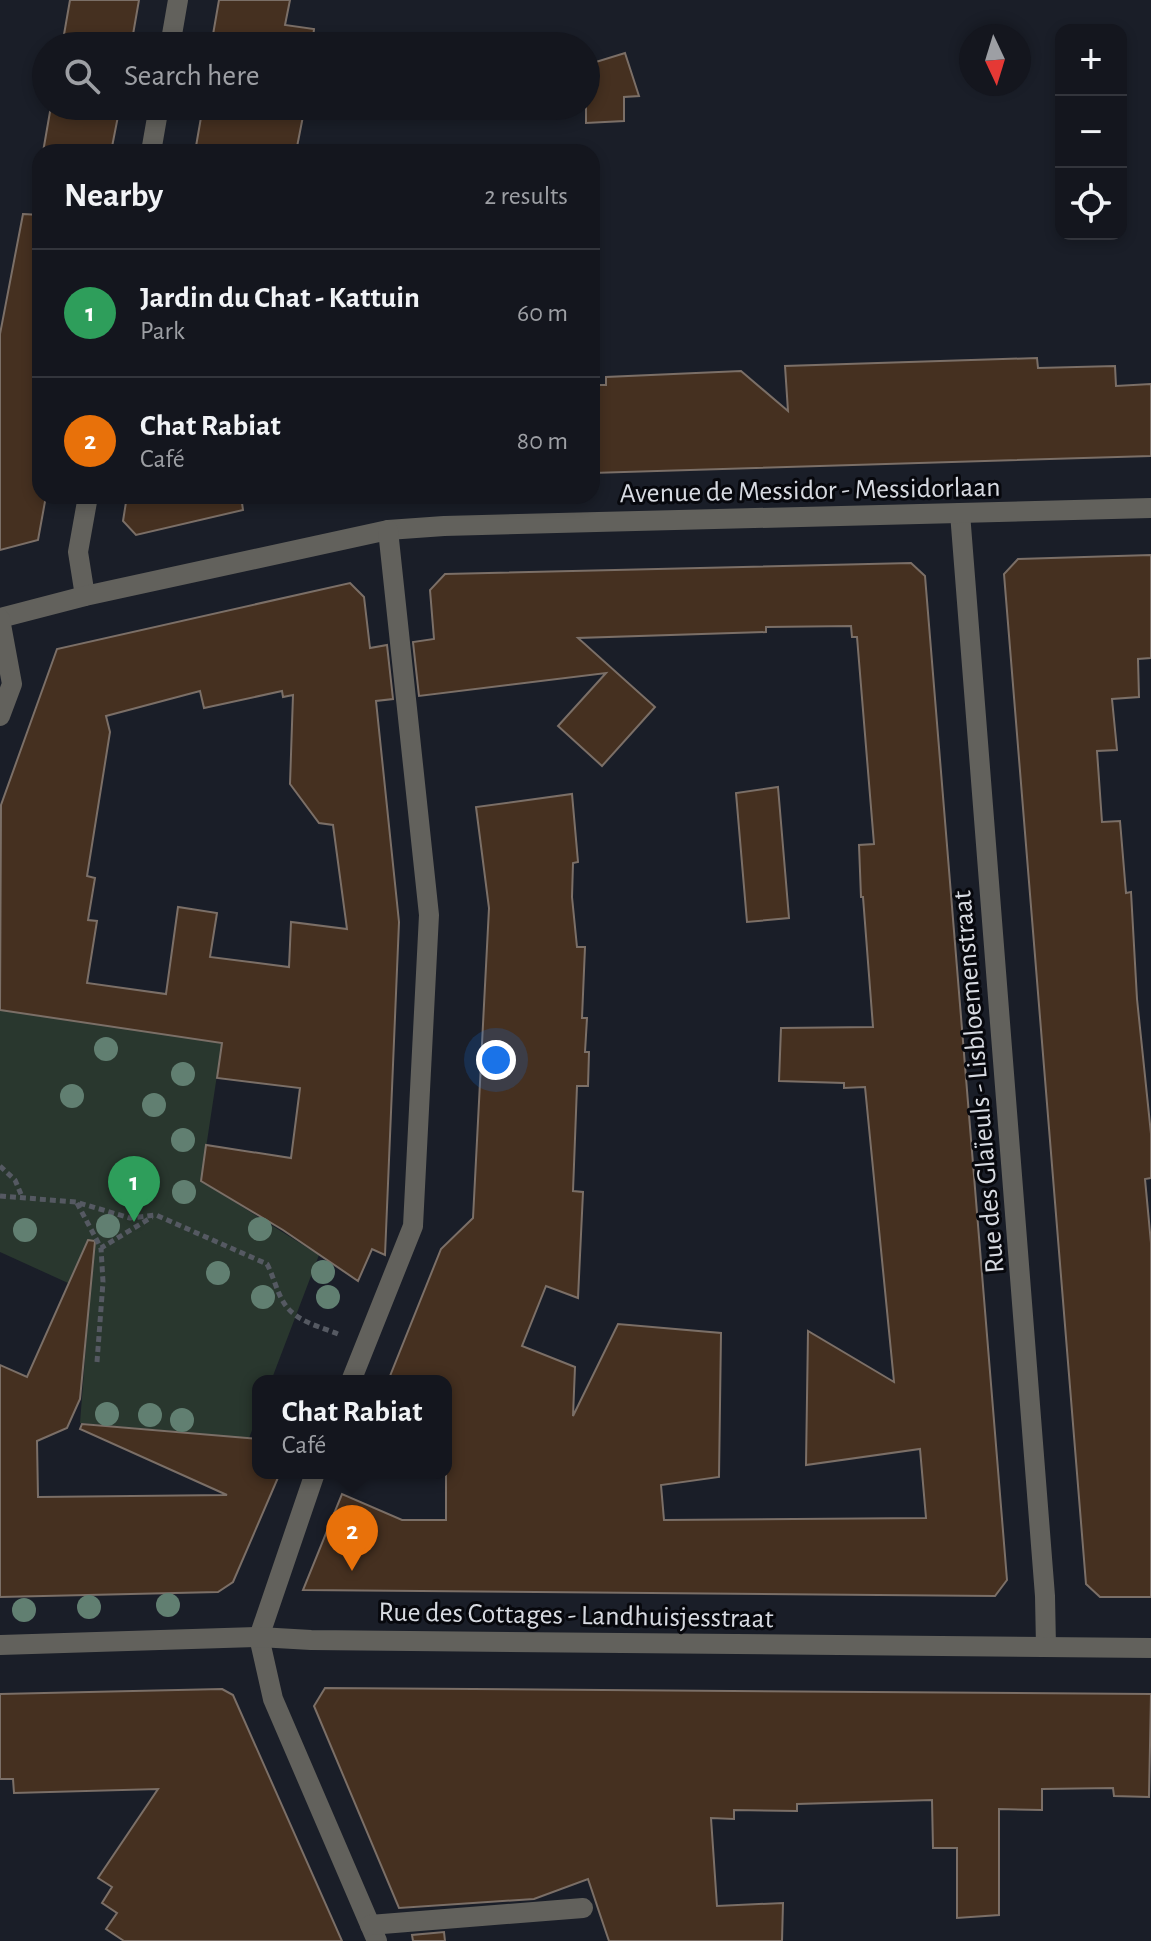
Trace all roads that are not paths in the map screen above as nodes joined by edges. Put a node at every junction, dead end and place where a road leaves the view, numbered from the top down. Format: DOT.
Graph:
graph roads {
  1 [pos="178,0"];
  2 [pos="172,32"];
  3 [pos="157,120"];
  4 [pos="152,144"];
  5 [pos="87,504"];
  6 [pos="1151,508"];
  7 [pos="960,513"];
  8 [pos="388,530"];
  9 [pos="85,596"];
  10 [pos="0,619"];
  11 [pos="0,716"];
  12 [pos="353,1375"];
  13 [pos="313,1479"];
  14 [pos="259,1637"];
  15 [pos="0,1645"];
  16 [pos="1046,1647"];
  17 [pos="1151,1648"];
  18 [pos="583,1908"];
  19 [pos="374,1933"];
  1 -- 2 [label="street"];
  3 -- 4 [label="street"];
  5 -- 9 [label="street"];
  6 -- 7 [label="street, Avenue de Messidor - Messidorlaan"];
  7 -- 8 [label="street, Avenue de Messidor - Messidorlaan"];
  7 -- 16 [label="street, Rue des Glaïeuls - Lisbloemenstraat"];
  8 -- 9 [label="street, Avenue de Messidor - Messidorlaan"];
  8 -- 12 [label="street"];
  9 -- 10 [label="street, Avenue de Messidor - Messidorlaan"];
  10 -- 11 [label="street"];
  13 -- 14 [label="street"];
  14 -- 15 [label="street, Rue des Cottages - Landhuisjesstraat"];
  14 -- 16 [label="street, Rue des Cottages - Landhuisjesstraat"];
  14 -- 19 [label="street"];
  16 -- 17 [label="street, Rue des Cottages - Landhuisjesstraat"];
  18 -- 19 [label="street"];
}
